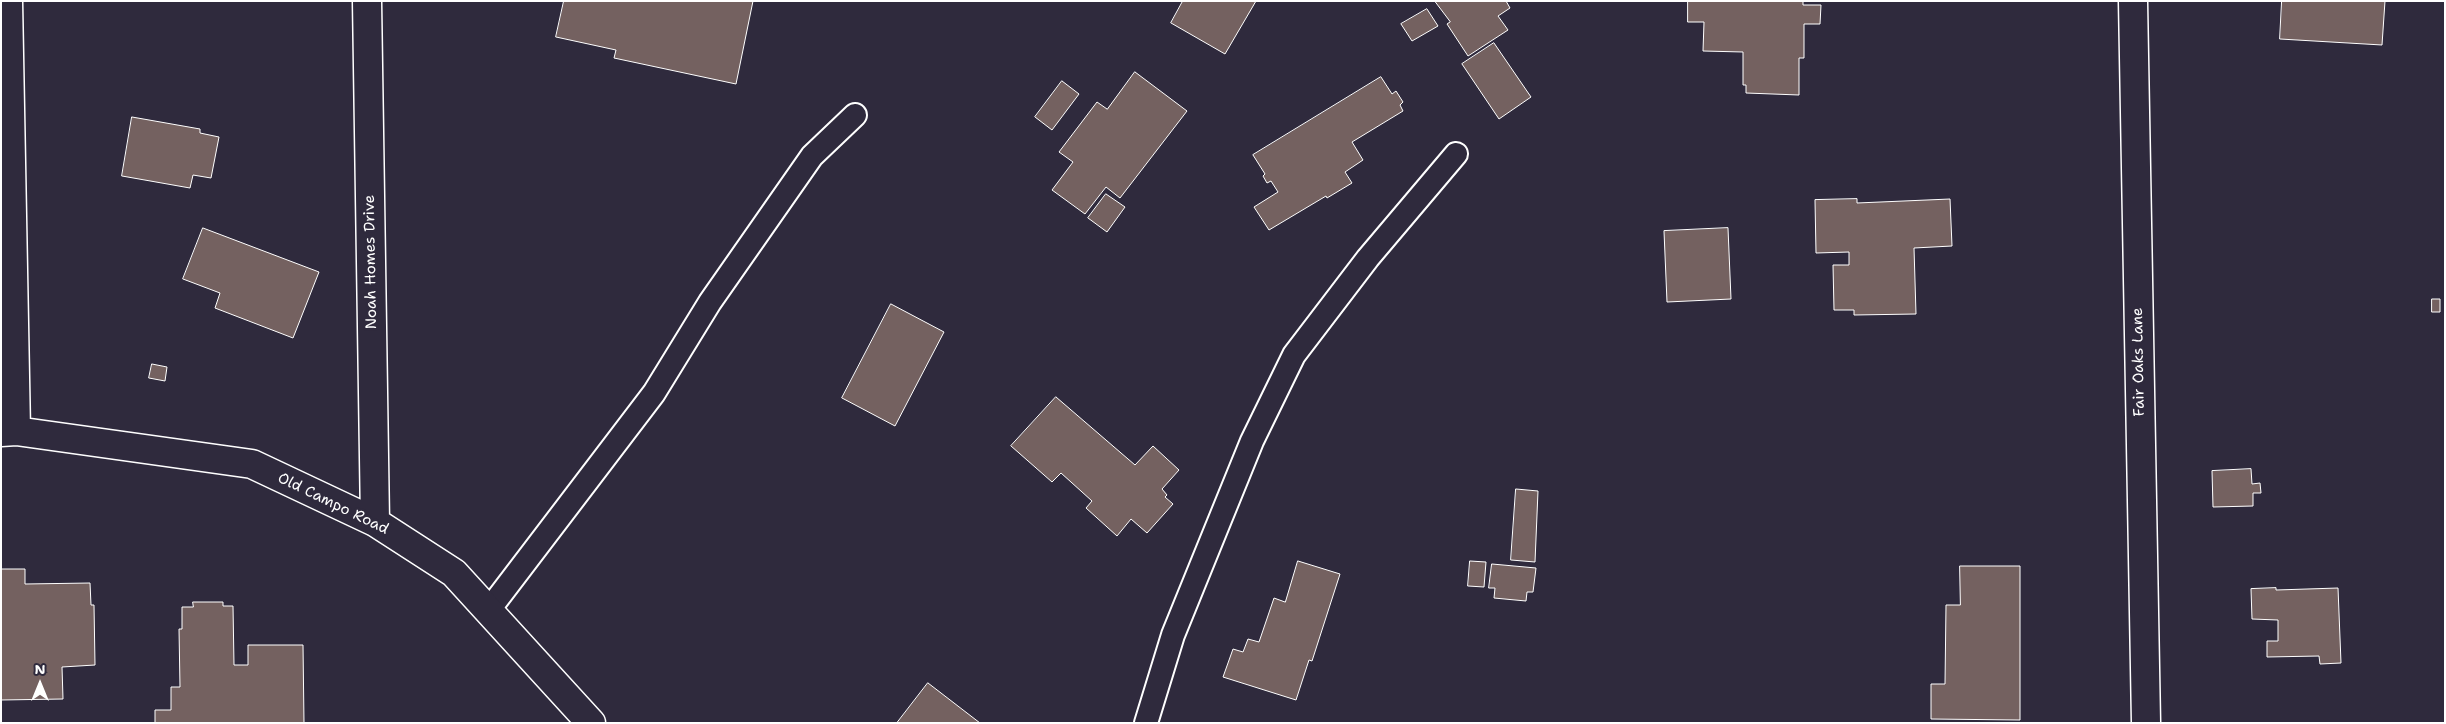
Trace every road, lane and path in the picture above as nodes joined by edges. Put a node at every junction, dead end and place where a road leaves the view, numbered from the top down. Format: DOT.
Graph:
graph roads {
  1 [pos="8,1"];
  2 [pos="367,1"];
  3 [pos="2133,1"];
  4 [pos="855,115"];
  5 [pos="1456,154"];
  6 [pos="9,432"];
  7 [pos="375,522"];
  8 [pos="488,611"];
  9 [pos="591,723"];
  10 [pos="1146,723"];
  11 [pos="2146,723"];
  1 -- 6 [label="street"];
  2 -- 7 [label="street, Noah Homes Drive"];
  3 -- 11 [label="street, Fair Oaks Lane"];
  4 -- 8 [label="lane"];
  5 -- 10 [label="lane"];
  6 -- 7 [label="street, Old Campo Road"];
  7 -- 8 [label="street, Old Campo Road"];
  8 -- 9 [label="street, Old Campo Road"];
}
